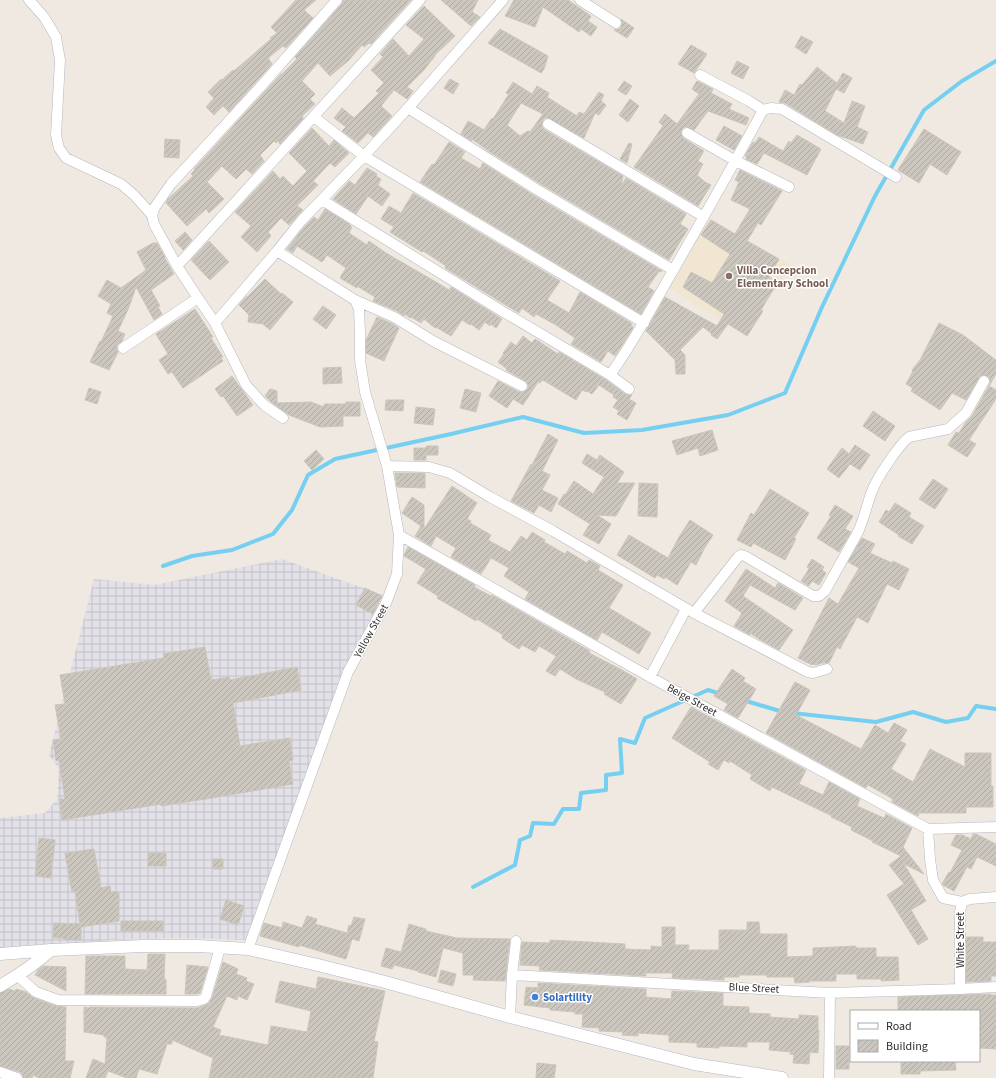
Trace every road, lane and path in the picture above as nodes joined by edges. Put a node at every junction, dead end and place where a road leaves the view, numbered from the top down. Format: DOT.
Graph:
graph roads {
  1 [pos="29,0"];
  2 [pos="337,0"];
  3 [pos="420,0"];
  4 [pos="503,0"];
  5 [pos="580,0"];
  6 [pos="616,23"];
  7 [pos="700,74"];
  8 [pos="408,108"];
  9 [pos="763,110"];
  10 [pos="314,116"];
  11 [pos="548,124"];
  12 [pos="687,133"];
  13 [pos="364,156"];
  14 [pos="736,161"];
  15 [pos="896,177"];
  16 [pos="789,187"];
  17 [pos="322,200"];
  18 [pos="152,215"];
  19 [pos="704,217"];
  20 [pos="278,251"];
  21 [pos="178,266"];
  22 [pos="673,270"];
  23 [pos="198,298"];
  24 [pos="355,300"];
  25 [pos="215,323"];
  26 [pos="644,323"];
  27 [pos="123,348"];
  28 [pos="610,375"];
  29 [pos="984,381"];
  30 [pos="522,386"];
  31 [pos="629,389"];
  32 [pos="283,418"];
  33 [pos="386,464"];
  34 [pos="399,535"];
  35 [pos="690,611"];
  36 [pos="827,669"];
  37 [pos="650,677"];
  38 [pos="996,827"];
  39 [pos="928,829"];
  40 [pos="996,897"];
  41 [pos="962,902"];
  42 [pos="516,941"];
  43 [pos="220,948"];
  44 [pos="248,949"];
  45 [pos="51,950"];
  46 [pos="0,954"];
  47 [pos="512,975"];
  48 [pos="18,976"];
  49 [pos="0,986"];
  50 [pos="996,987"];
  51 [pos="960,989"];
  52 [pos="830,993"];
  53 [pos="510,1017"];
  54 [pos="0,1072"];
  55 [pos="17,1078"];
  56 [pos="782,1078"];
  57 [pos="829,1078"];
  1 -- 18 [label="street"];
  2 -- 18 [label="street"];
  3 -- 10 [label="street"];
  4 -- 8 [label="street"];
  5 -- 6 [label="street"];
  7 -- 9 [label="street"];
  8 -- 13 [label="street"];
  8 -- 22 [label="street"];
  9 -- 14 [label="street"];
  9 -- 15 [label="street"];
  10 -- 13 [label="street"];
  10 -- 21 [label="street"];
  11 -- 19 [label="street"];
  12 -- 14 [label="street"];
  13 -- 17 [label="street"];
  13 -- 26 [label="street"];
  14 -- 16 [label="street"];
  14 -- 19 [label="street"];
  17 -- 20 [label="street"];
  17 -- 28 [label="street"];
  18 -- 21 [label="street"];
  19 -- 22 [label="street"];
  20 -- 24 [label="street"];
  20 -- 25 [label="street"];
  21 -- 23 [label="street"];
  22 -- 26 [label="street"];
  23 -- 25 [label="street"];
  23 -- 27 [label="street"];
  24 -- 30 [label="street"];
  24 -- 33 [label="street, Yellow Street"];
  25 -- 32 [label="street"];
  26 -- 28 [label="street"];
  28 -- 31 [label="street"];
  29 -- 35 [label="street"];
  33 -- 34 [label="street, Yellow Street"];
  33 -- 35 [label="street"];
  34 -- 37 [label="street, Beige Street"];
  34 -- 44 [label="street, Yellow Street"];
  35 -- 36 [label="street"];
  35 -- 37 [label="street"];
  37 -- 39 [label="street, Beige Street"];
  38 -- 39 [label="street"];
  39 -- 41 [label="street"];
  40 -- 41 [label="street, White Street"];
  41 -- 51 [label="street, White Street"];
  42 -- 47 [label="street"];
  43 -- 44 [label="street"];
  43 -- 45 [label="street"];
  43 -- 48 [label="street"];
  44 -- 53 [label="street"];
  45 -- 46 [label="street"];
  45 -- 48 [label="street"];
  47 -- 52 [label="street, Blue Street"];
  47 -- 53 [label="street"];
  48 -- 49 [label="street"];
  50 -- 51 [label="street, Blue Street"];
  51 -- 52 [label="street, Blue Street"];
  52 -- 57 [label="street"];
  53 -- 56 [label="street"];
  54 -- 55 [label="street"];
}
